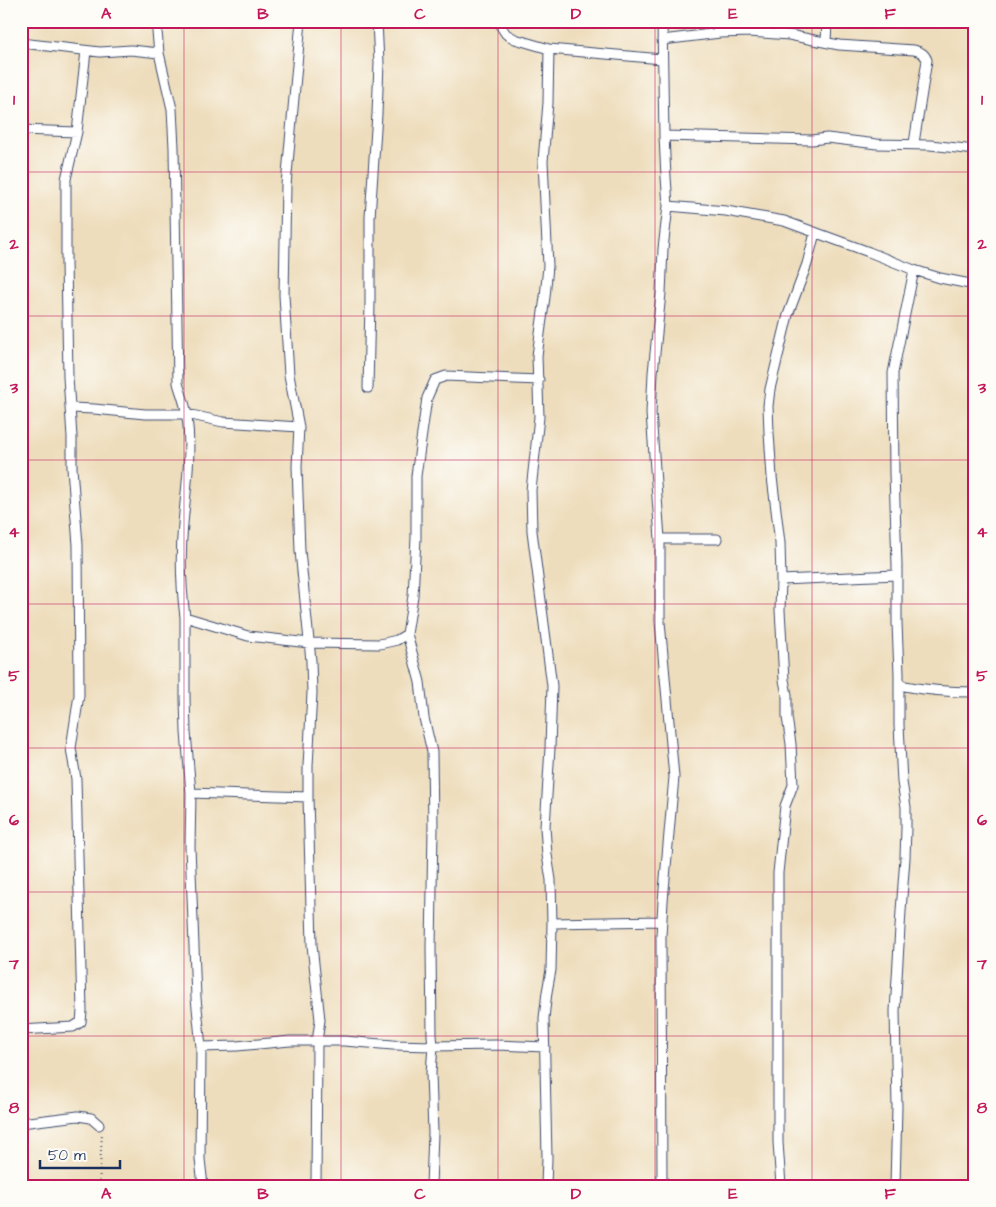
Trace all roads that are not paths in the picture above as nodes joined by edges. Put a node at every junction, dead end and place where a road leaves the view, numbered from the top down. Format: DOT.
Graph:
graph roads {
  1 [pos="156,21"];
  2 [pos="301,21"];
  3 [pos="378,21"];
  4 [pos="500,21"];
  5 [pos="662,21"];
  6 [pos="827,21"];
  7 [pos="662,40"];
  8 [pos="826,42"];
  9 [pos="21,43"];
  10 [pos="549,49"];
  11 [pos="86,51"];
  12 [pos="159,53"];
  13 [pos="662,59"];
  14 [pos="21,130"];
  15 [pos="77,132"];
  16 [pos="664,136"];
  17 [pos="914,143"];
  18 [pos="975,150"];
  19 [pos="668,206"];
  20 [pos="815,232"];
  21 [pos="914,270"];
  22 [pos="975,285"];
  23 [pos="538,380"];
  24 [pos="368,388"];
  25 [pos="71,408"];
  26 [pos="187,414"];
  27 [pos="299,427"];
  28 [pos="660,539"];
  29 [pos="717,539"];
  30 [pos="897,575"];
  31 [pos="781,580"];
  32 [pos="185,617"];
  33 [pos="407,634"];
  34 [pos="309,643"];
  35 [pos="899,685"];
  36 [pos="975,692"];
  37 [pos="191,793"];
  38 [pos="308,797"];
  39 [pos="662,921"];
  40 [pos="552,923"];
  41 [pos="21,1030"];
  42 [pos="317,1042"];
  43 [pos="433,1046"];
  44 [pos="201,1047"];
  45 [pos="545,1047"];
  46 [pos="21,1123"];
  47 [pos="99,1125"];
  48 [pos="203,1186"];
  49 [pos="316,1186"];
  50 [pos="431,1186"];
  51 [pos="546,1186"];
  52 [pos="662,1186"];
  53 [pos="782,1186"];
  54 [pos="895,1186"];
  1 -- 12 [label="street"];
  2 -- 27 [label="street"];
  3 -- 24 [label="street"];
  4 -- 10 [label="street"];
  5 -- 7 [label="street"];
  6 -- 8 [label="street"];
  7 -- 8 [label="street"];
  7 -- 13 [label="street"];
  8 -- 17 [label="street"];
  9 -- 11 [label="street"];
  10 -- 13 [label="street"];
  10 -- 23 [label="street"];
  11 -- 12 [label="street"];
  11 -- 15 [label="street"];
  12 -- 26 [label="street"];
  13 -- 16 [label="street"];
  14 -- 15 [label="street"];
  15 -- 25 [label="street"];
  16 -- 17 [label="street"];
  16 -- 19 [label="street"];
  17 -- 18 [label="street"];
  19 -- 20 [label="street"];
  19 -- 28 [label="street"];
  20 -- 21 [label="street"];
  20 -- 31 [label="street"];
  21 -- 22 [label="street"];
  21 -- 30 [label="street"];
  23 -- 33 [label="street"];
  23 -- 40 [label="street"];
  25 -- 26 [label="street"];
  25 -- 41 [label="street"];
  26 -- 27 [label="street"];
  26 -- 32 [label="street"];
  27 -- 34 [label="street"];
  28 -- 29 [label="street"];
  28 -- 39 [label="street"];
  30 -- 31 [label="street"];
  30 -- 35 [label="street"];
  31 -- 53 [label="street"];
  32 -- 34 [label="street"];
  32 -- 37 [label="street"];
  33 -- 34 [label="street"];
  33 -- 43 [label="street"];
  34 -- 38 [label="street"];
  35 -- 36 [label="street"];
  35 -- 54 [label="street"];
  37 -- 38 [label="street"];
  37 -- 44 [label="street"];
  38 -- 42 [label="street"];
  39 -- 40 [label="street"];
  39 -- 52 [label="street"];
  40 -- 45 [label="street"];
  42 -- 43 [label="street"];
  42 -- 44 [label="street"];
  42 -- 49 [label="street"];
  43 -- 45 [label="street"];
  43 -- 50 [label="street"];
  44 -- 48 [label="street"];
  45 -- 51 [label="street"];
  46 -- 47 [label="street"];
}
